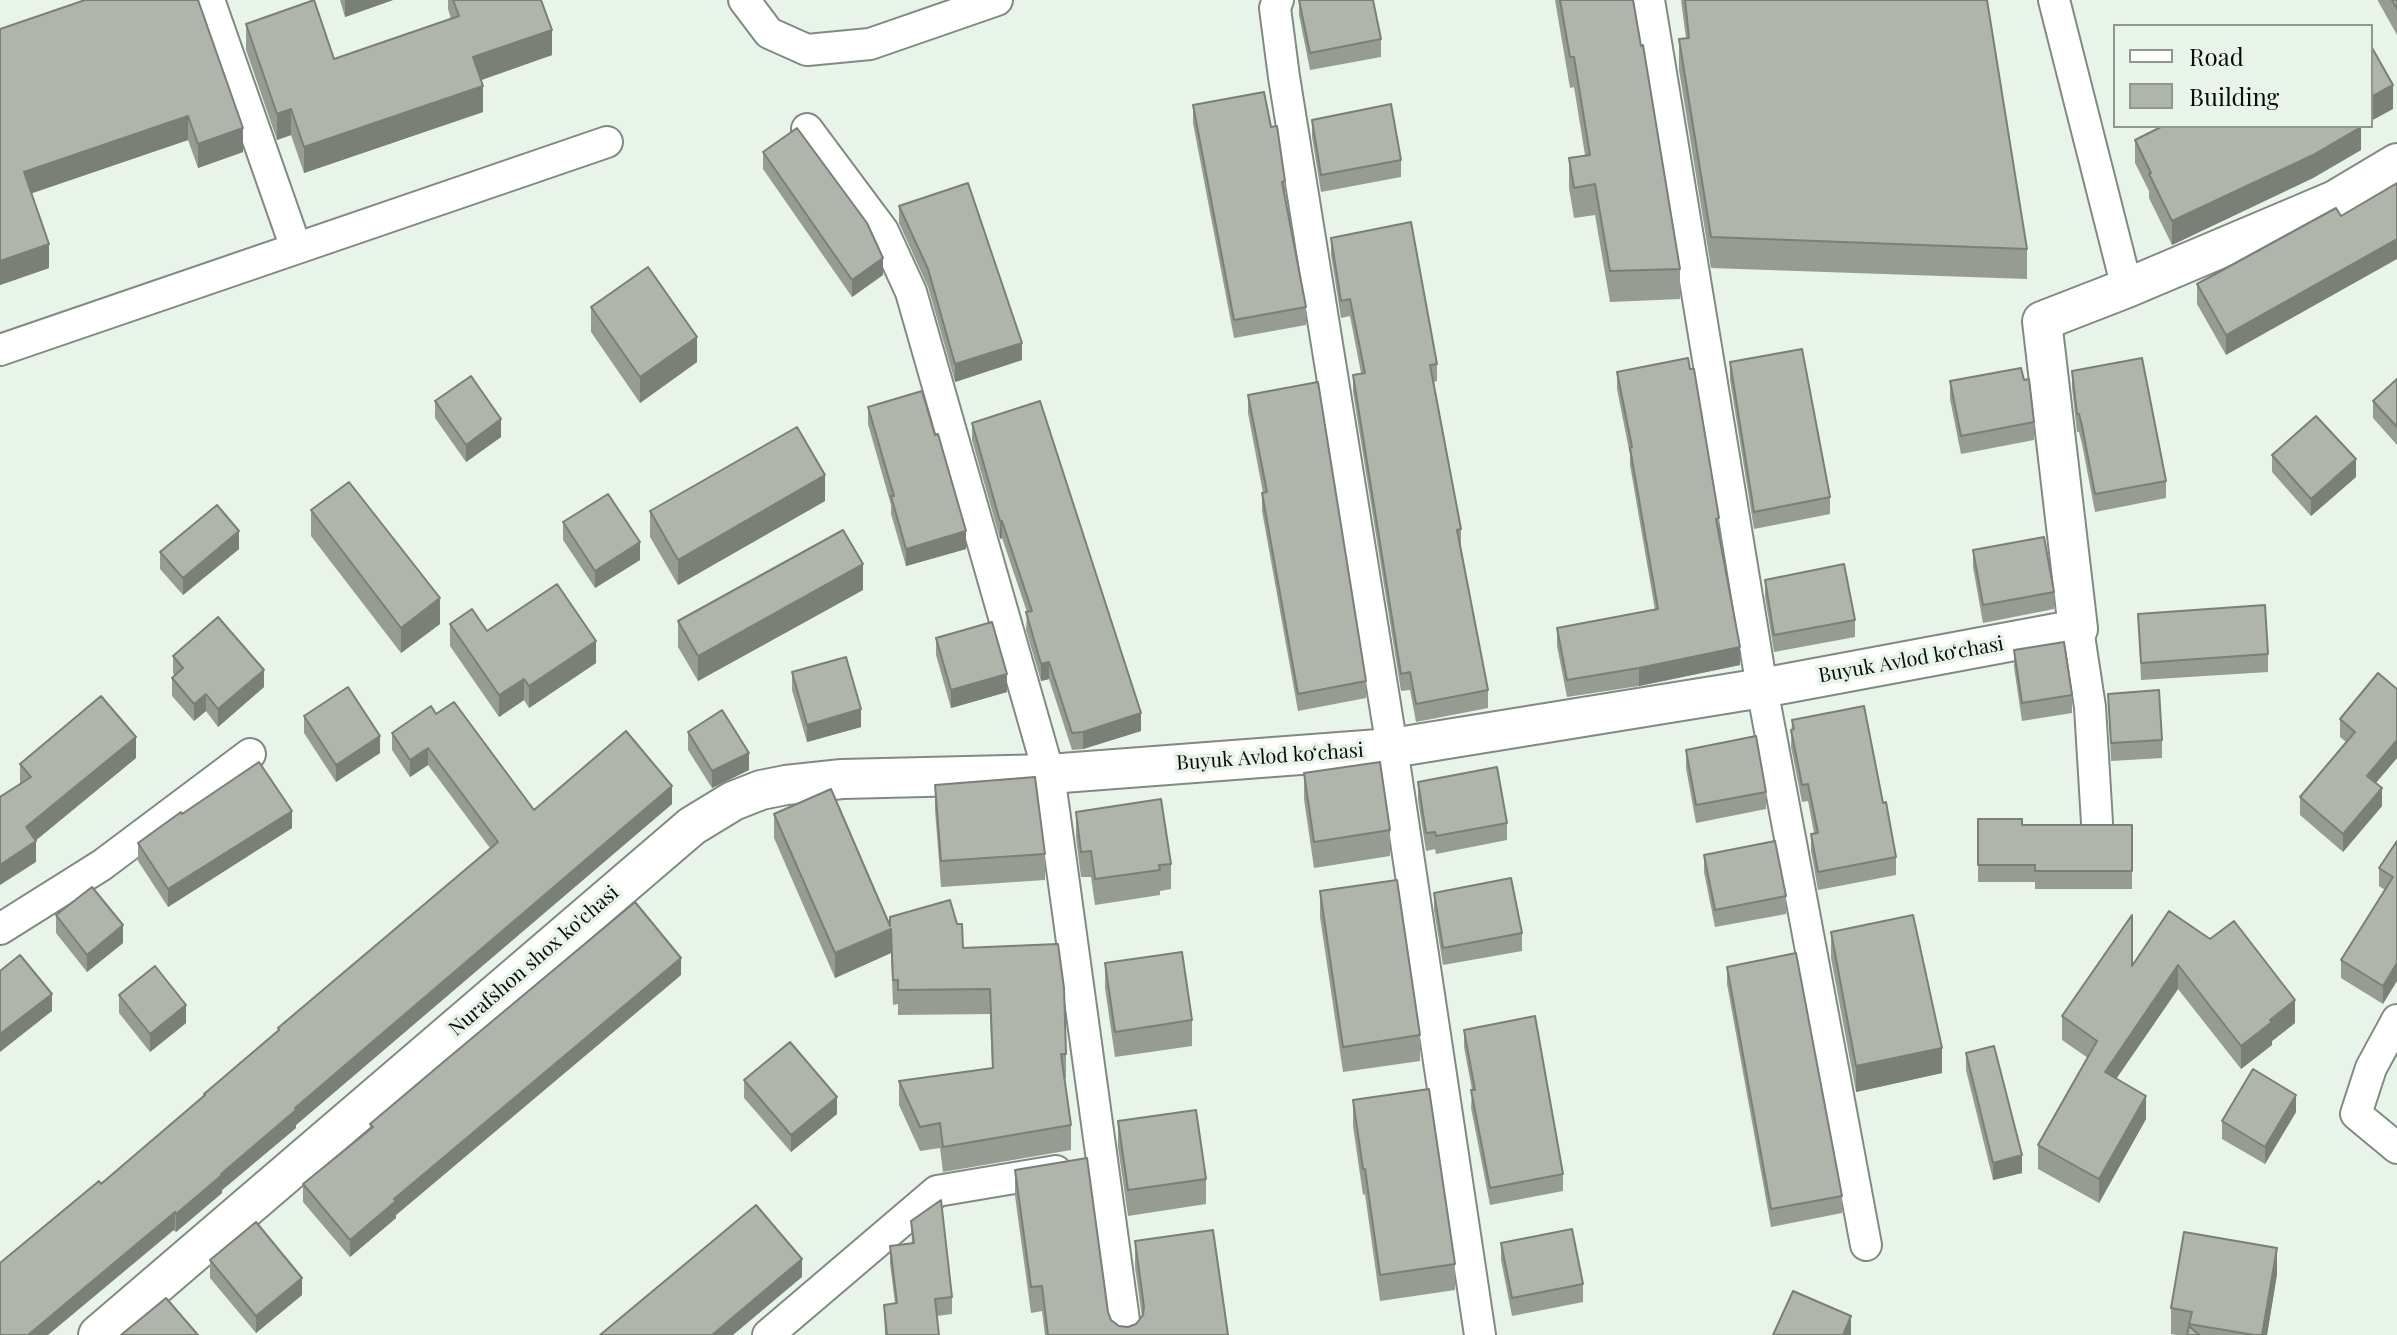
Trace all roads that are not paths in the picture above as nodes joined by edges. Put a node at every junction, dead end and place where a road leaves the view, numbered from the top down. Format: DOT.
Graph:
graph roads {
  1 [pos="209,0"];
  2 [pos="744,0"];
  3 [pos="997,0"];
  4 [pos="1278,0"];
  5 [pos="1649,0"];
  6 [pos="2054,0"];
  7 [pos="807,129"];
  8 [pos="607,142"];
  9 [pos="2397,163"];
  10 [pos="296,248"];
  11 [pos="2127,288"];
  12 [pos="0,350"];
  13 [pos="2078,629"];
  14 [pos="1762,688"];
  15 [pos="1392,748"];
  16 [pos="250,754"];
  17 [pos="1049,774"];
  18 [pos="2097,823"];
  19 [pos="0,929"];
  20 [pos="2397,1020"];
  21 [pos="2397,1148"];
  22 [pos="1102,1163"];
  23 [pos="1866,1245"];
  24 [pos="98,1335"];
  25 [pos="768,1335"];
  26 [pos="1126,1335"];
  27 [pos="1480,1335"];
  1 -- 10 [label="street"];
  2 -- 3 [label="street"];
  4 -- 15 [label="street"];
  5 -- 14 [label="street"];
  6 -- 11 [label="street"];
  7 -- 17 [label="street"];
  8 -- 10 [label="street"];
  9 -- 11 [label="street"];
  10 -- 12 [label="street"];
  11 -- 13 [label="street"];
  13 -- 14 [label="street, Buyuk Avlod koʻchasi"];
  13 -- 18 [label="street"];
  14 -- 15 [label="street, Buyuk Avlod koʻchasi"];
  14 -- 23 [label="street"];
  15 -- 17 [label="street, Buyuk Avlod koʻchasi"];
  15 -- 27 [label="street"];
  16 -- 19 [label="street"];
  17 -- 22 [label="street"];
  17 -- 24 [label="street, Nurafshon shox ko'chasi"];
  20 -- 21 [label="street"];
  22 -- 25 [label="street"];
  22 -- 26 [label="street"];
}
